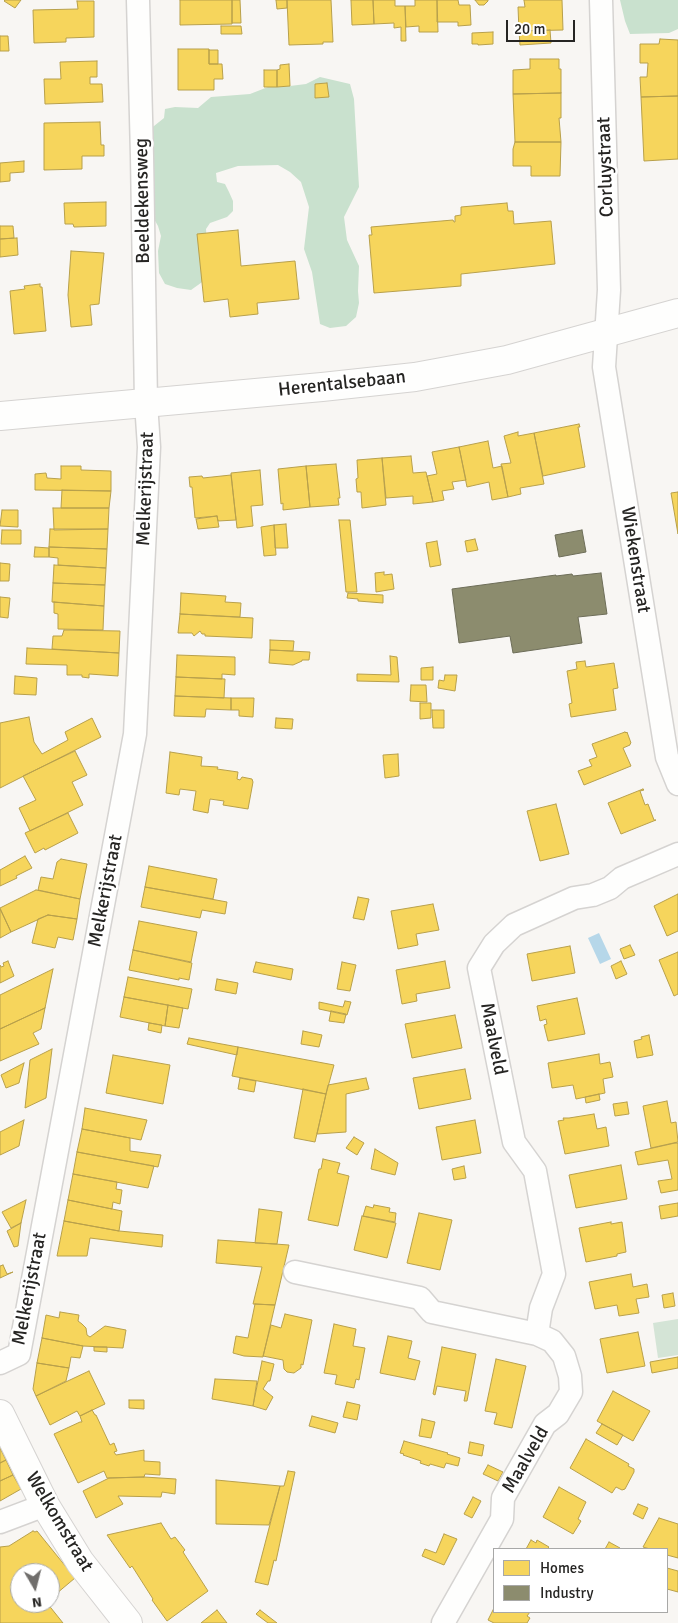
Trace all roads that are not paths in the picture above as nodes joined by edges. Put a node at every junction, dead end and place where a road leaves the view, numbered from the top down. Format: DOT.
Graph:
graph roads {
  1 [pos="138,0"];
  2 [pos="601,0"];
  3 [pos="678,313"];
  4 [pos="606,334"];
  5 [pos="146,403"];
  6 [pos="0,416"];
  7 [pos="678,784"];
  8 [pos="678,854"];
  9 [pos="295,1272"];
  10 [pos="537,1334"];
  11 [pos="0,1364"];
  12 [pos="0,1414"];
  13 [pos="45,1505"];
  14 [pos="0,1522"];
  15 [pos="128,1623"];
  16 [pos="443,1623"];
  1 -- 5 [label="street, Beeldekensweg"];
  2 -- 4 [label="street, Corluystraat"];
  3 -- 4 [label="main road, Herentalsebaan"];
  4 -- 5 [label="main road, Herentalsebaan"];
  4 -- 7 [label="street, Wiekenstraat"];
  5 -- 6 [label="main road, Herentalsebaan"];
  5 -- 11 [label="street, Melkerijstraat"];
  8 -- 10 [label="street, Maalveld"];
  9 -- 10 [label="street, Maalveld"];
  10 -- 16 [label="street, Maalveld"];
  12 -- 13 [label="main road, Welkomstraat"];
  13 -- 14 [label="street"];
  13 -- 15 [label="main road, Welkomstraat"];
}
